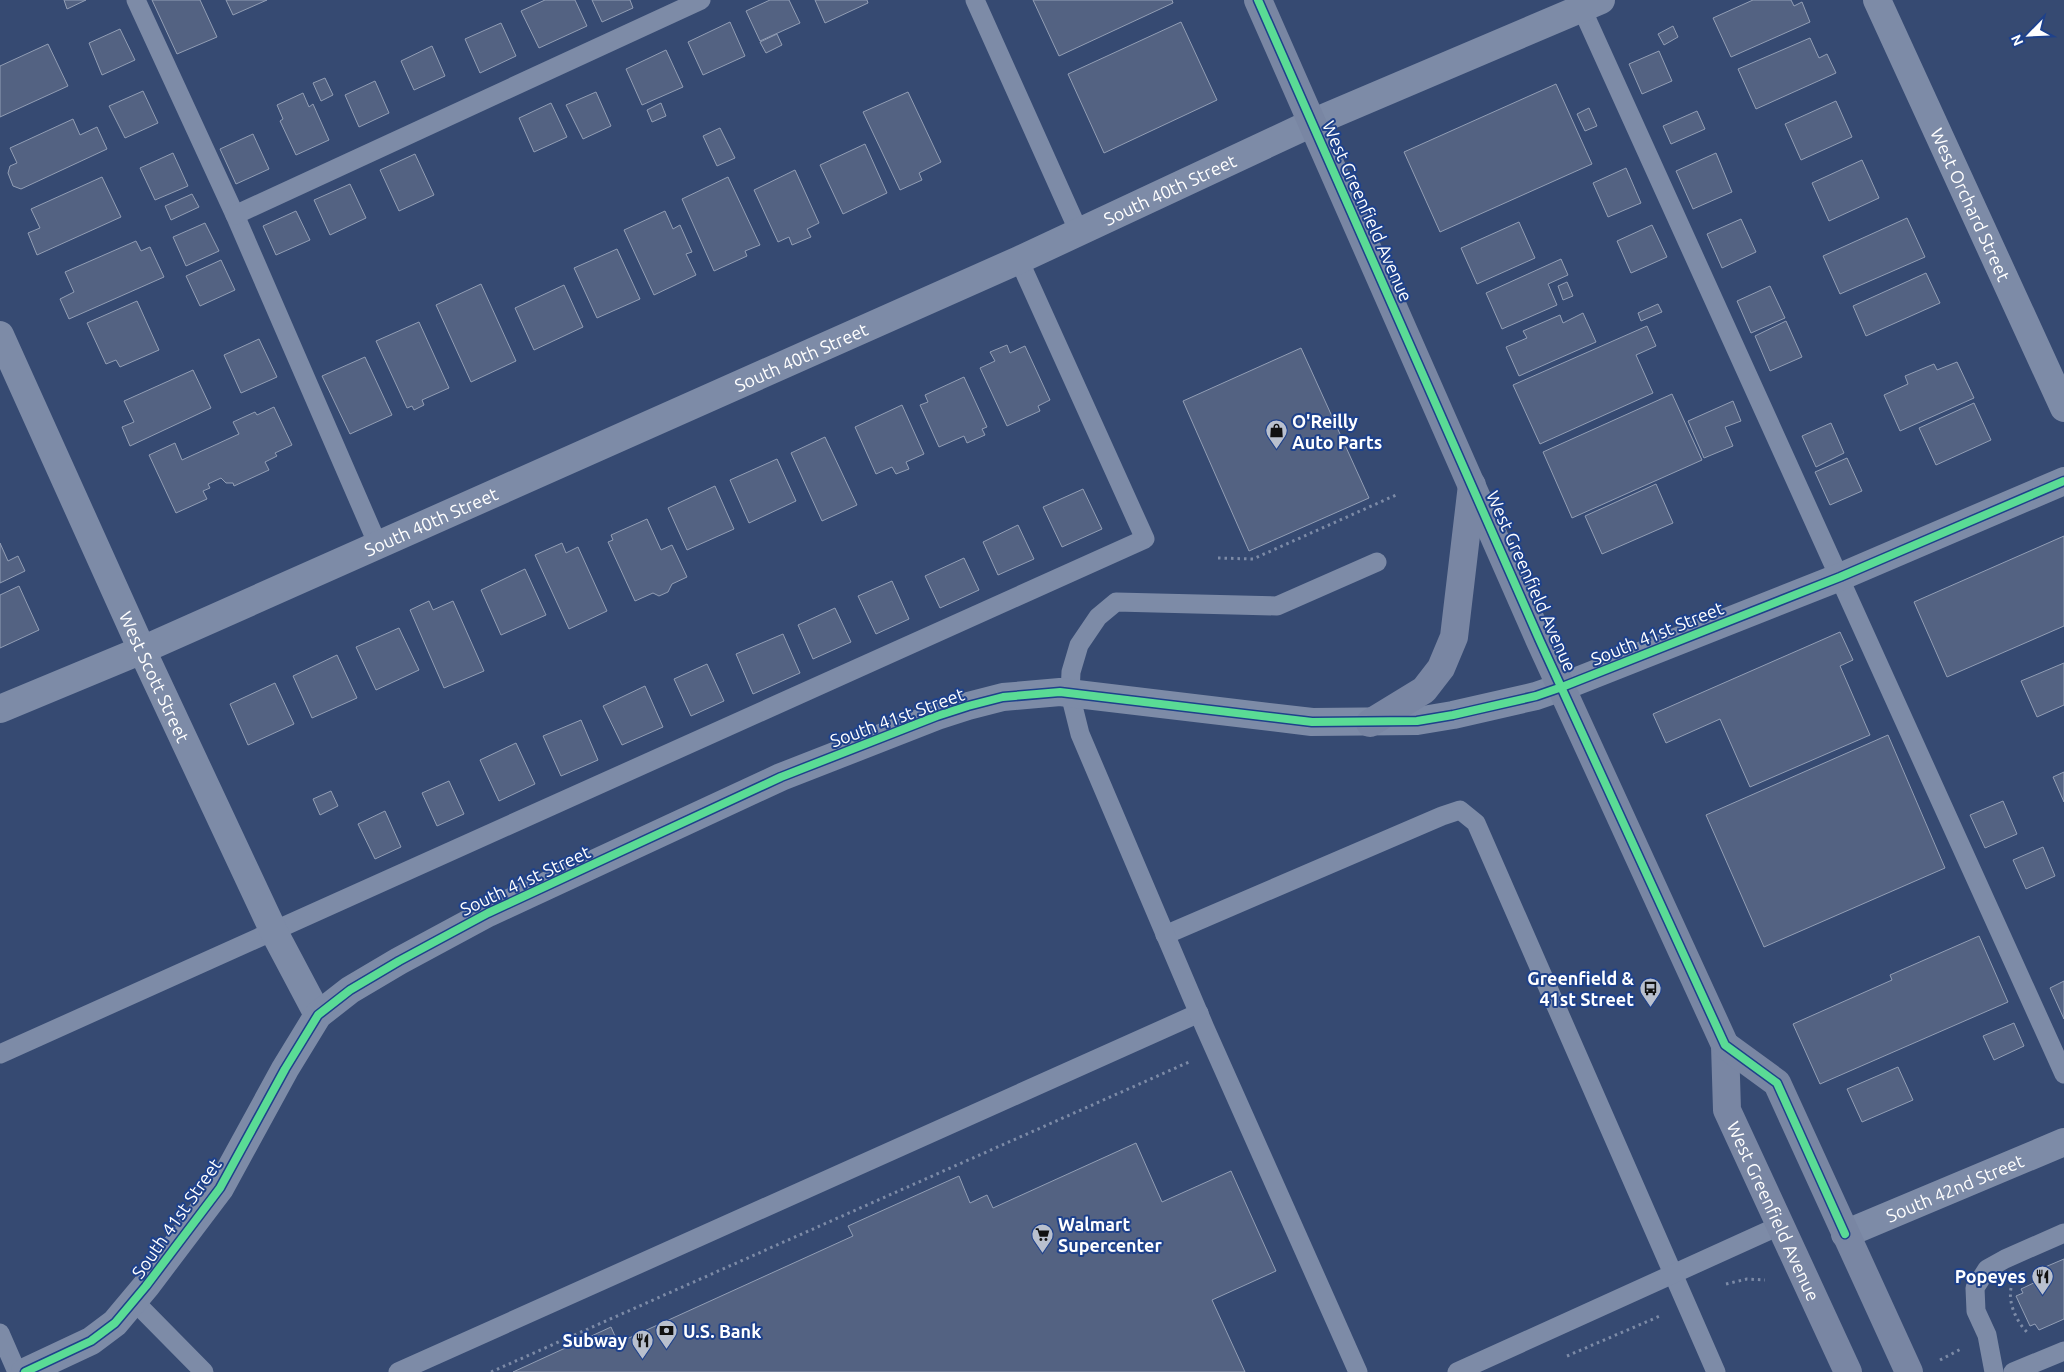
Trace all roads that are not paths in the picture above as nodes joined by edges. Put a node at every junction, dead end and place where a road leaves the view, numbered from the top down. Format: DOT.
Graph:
graph roads {
  1 [pos="136,0"];
  2 [pos="701,0"];
  3 [pos="975,0"];
  4 [pos="1258,0"];
  5 [pos="1877,0"];
  6 [pos="1587,3"];
  7 [pos="1312,123"];
  8 [pos="235,215"];
  9 [pos="1079,232"];
  10 [pos="1019,260"];
  11 [pos="0,335"];
  12 [pos="2064,408"];
  13 [pos="2064,481"];
  14 [pos="1472,483"];
  15 [pos="378,544"];
  16 [pos="1376,562"];
  17 [pos="1840,576"];
  18 [pos="142,650"];
  19 [pos="1562,687"];
  20 [pos="1070,694"];
  21 [pos="0,709"];
  22 [pos="1370,723"];
  23 [pos="274,932"];
  24 [pos="1165,935"];
  25 [pos="1199,1013"];
  26 [pos="318,1015"];
  27 [pos="1725,1045"];
  28 [pos="0,1054"];
  29 [pos="2064,1074"];
  30 [pos="2064,1142"];
  31 [pos="1779,1226"];
  32 [pos="2064,1233"];
  33 [pos="1845,1234"];
  34 [pos="1673,1274"];
  35 [pos="134,1300"];
  36 [pos="0,1333"];
  37 [pos="2064,1350"];
  38 [pos="17,1372"];
  39 [pos="25,1372"];
  40 [pos="204,1372"];
  41 [pos="398,1372"];
  42 [pos="1358,1372"];
  43 [pos="1457,1372"];
  44 [pos="1716,1372"];
  45 [pos="1848,1372"];
  46 [pos="1909,1372"];
  47 [pos="1994,1372"];
  48 [pos="2013,1372"];
  1 -- 8 [label="lane"];
  2 -- 8 [label="lane"];
  3 -- 9 [label="lane"];
  4 -- 7 [label="main road, West Greenfield Avenue"];
  5 -- 12 [label="street, West Orchard Street"];
  6 -- 7 [label="street, South 40th Street"];
  6 -- 17 [label="lane"];
  7 -- 9 [label="street, South 40th Street"];
  7 -- 14 [label="main road, West Greenfield Avenue"];
  8 -- 15 [label="lane"];
  9 -- 10 [label="street, South 40th Street"];
  10 -- 15 [label="street, South 40th Street"];
  10 -- 23 [label="lane"];
  11 -- 18 [label="street, West Scott Street"];
  13 -- 17 [label="street, South 41st Street"];
  14 -- 19 [label="main road, West Greenfield Avenue"];
  14 -- 22 [label="main road"];
  15 -- 18 [label="street, South 40th Street"];
  16 -- 20 [label="lane"];
  17 -- 19 [label="street, South 41st Street"];
  17 -- 29 [label="lane"];
  18 -- 21 [label="street, South 40th Street"];
  18 -- 23 [label="street, West Scott Street"];
  19 -- 22 [label="street, South 41st Street"];
  19 -- 27 [label="main road, West Greenfield Avenue"];
  20 -- 22 [label="street, South 41st Street"];
  20 -- 24 [label="lane"];
  20 -- 26 [label="street, South 41st Street"];
  23 -- 26 [label="street, West Scott Street"];
  23 -- 28 [label="lane"];
  24 -- 25 [label="lane"];
  24 -- 34 [label="lane"];
  25 -- 41 [label="lane"];
  25 -- 42 [label="lane"];
  26 -- 35 [label="street, South 41st Street"];
  27 -- 31 [label="main road, West Greenfield Avenue"];
  27 -- 33 [label="main road, West Greenfield Avenue"];
  30 -- 33 [label="street, South 42nd Street"];
  31 -- 34 [label="lane"];
  31 -- 45 [label="main road, West Greenfield Avenue"];
  32 -- 47 [label="lane"];
  33 -- 46 [label="main road, West Greenfield Avenue"];
  34 -- 43 [label="lane"];
  34 -- 44 [label="lane"];
  35 -- 39 [label="street, South 41st Street"];
  35 -- 40 [label="lane"];
  36 -- 38 [label="lane"];
  37 -- 48 [label="lane"];
}
